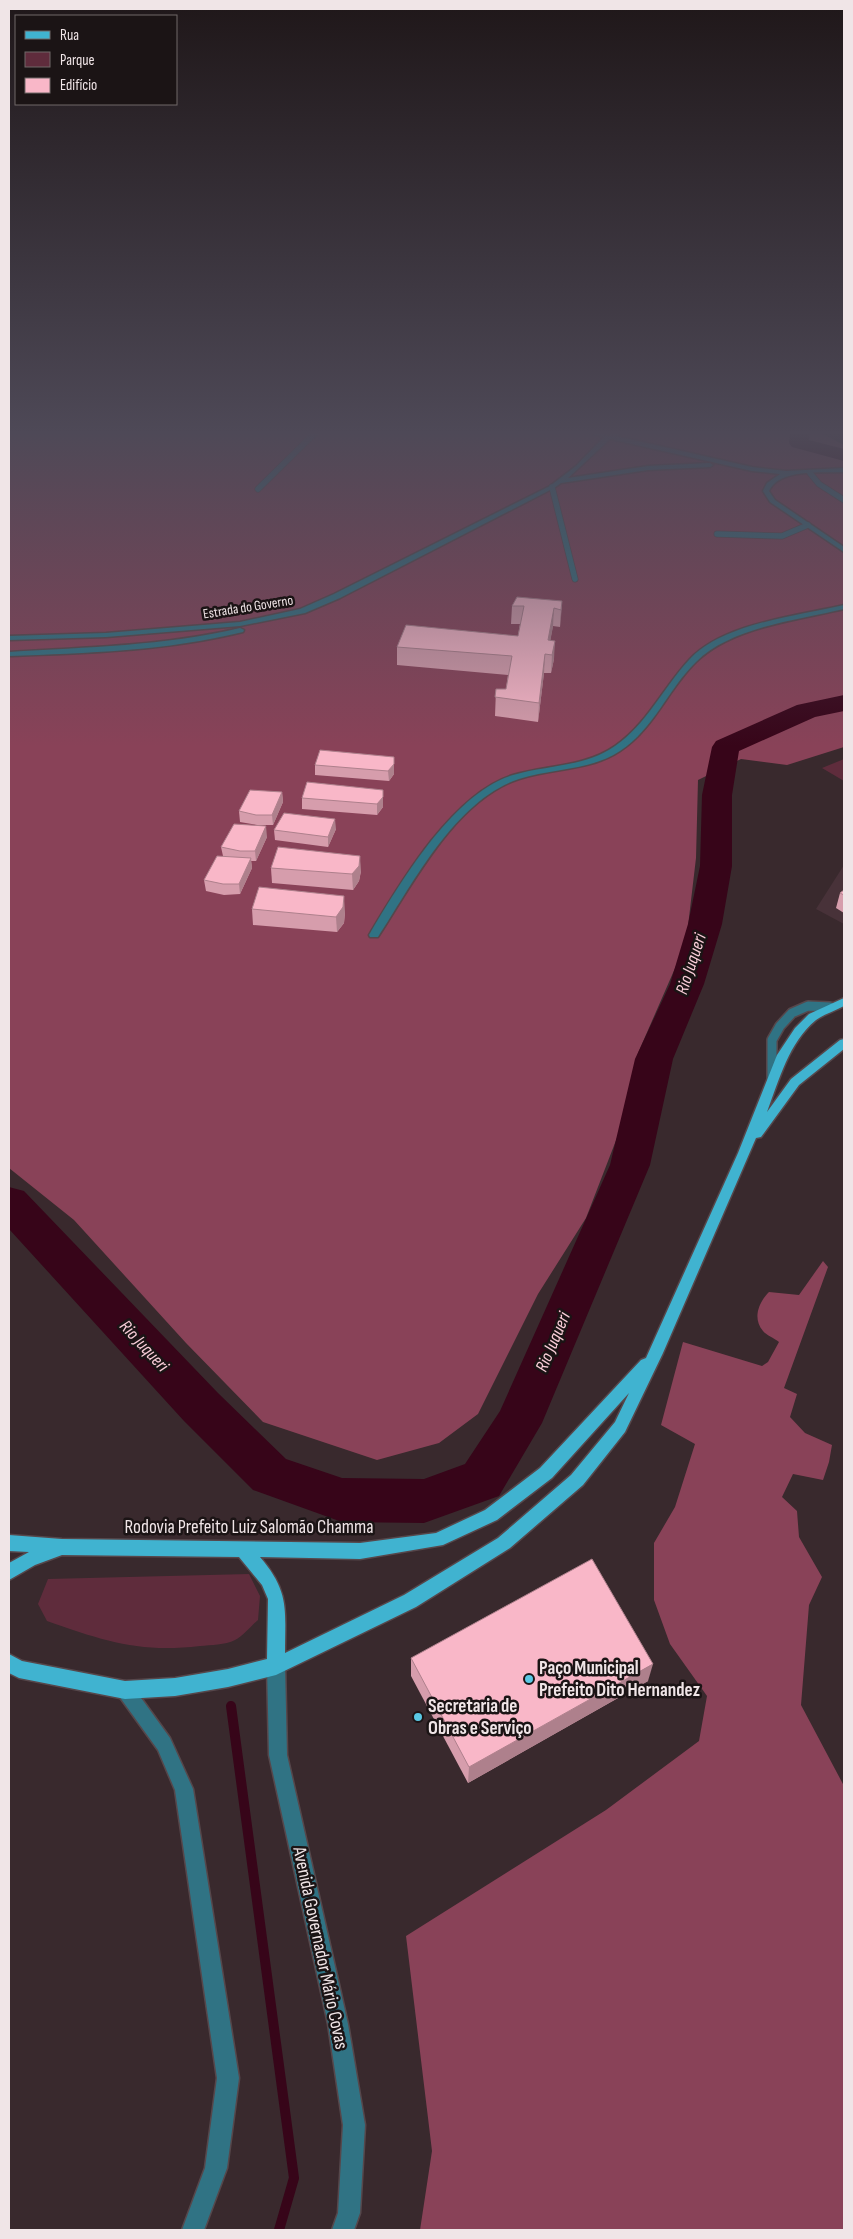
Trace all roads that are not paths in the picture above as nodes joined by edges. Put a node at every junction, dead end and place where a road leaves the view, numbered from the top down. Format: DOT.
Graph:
graph roads {
  1 [pos="454,536"];
  2 [pos="564,536"];
  3 [pos="825,536"];
  4 [pos="844,550"];
  5 [pos="574,579"];
  6 [pos="844,607"];
  7 [pos="277,618"];
  8 [pos="9,638"];
  9 [pos="9,654"];
  10 [pos="374,934"];
  11 [pos="844,1002"];
  12 [pos="830,1007"];
  13 [pos="844,1043"];
  14 [pos="772,1083"];
  15 [pos="744,1153"];
  16 [pos="656,1353"];
  17 [pos="9,1543"];
  18 [pos="62,1547"];
  19 [pos="243,1549"];
  20 [pos="9,1572"];
  21 [pos="9,1663"];
  22 [pos="276,1666"];
  23 [pos="125,1690"];
  24 [pos="193,2230"];
  25 [pos="343,2230"];
  1 -- 7 [label="street, Estrada do Governo"];
  2 -- 5 [label="lane"];
  3 -- 4 [label="street"];
  6 -- 10 [label="street"];
  7 -- 8 [label="street, Estrada do Governo"];
  7 -- 9 [label="street"];
  11 -- 12 [label="main road, Rodovia Prefeito Luiz Salomão Chamma"];
  12 -- 14 [label="main road, Rodovia Prefeito Luiz Salomão Chamma"];
  12 -- 14 [label="lane"];
  13 -- 15 [label="main road, Rodovia Prefeito Luiz Salomão Chamma"];
  14 -- 15 [label="main road, Rodovia Prefeito Luiz Salomão Chamma"];
  15 -- 16 [label="main road, Rodovia Prefeito Luiz Salomão Chamma"];
  16 -- 19 [label="main road, Rodovia Prefeito Luiz Salomão Chamma"];
  16 -- 22 [label="main road, Rodovia Prefeito Luiz Salomão Chamma"];
  17 -- 18 [label="main road, Rodovia Prefeito Luiz Salomão Chamma"];
  18 -- 19 [label="main road, Rodovia Prefeito Luiz Salomão Chamma"];
  18 -- 20 [label="main road"];
  19 -- 22 [label="main road"];
  21 -- 23 [label="main road, Rodovia Prefeito Luiz Salomão Chamma"];
  22 -- 23 [label="main road, Rodovia Prefeito Luiz Salomão Chamma"];
  22 -- 25 [label="street, Avenida Governador Mário Covas"];
  23 -- 24 [label="street"];
}
